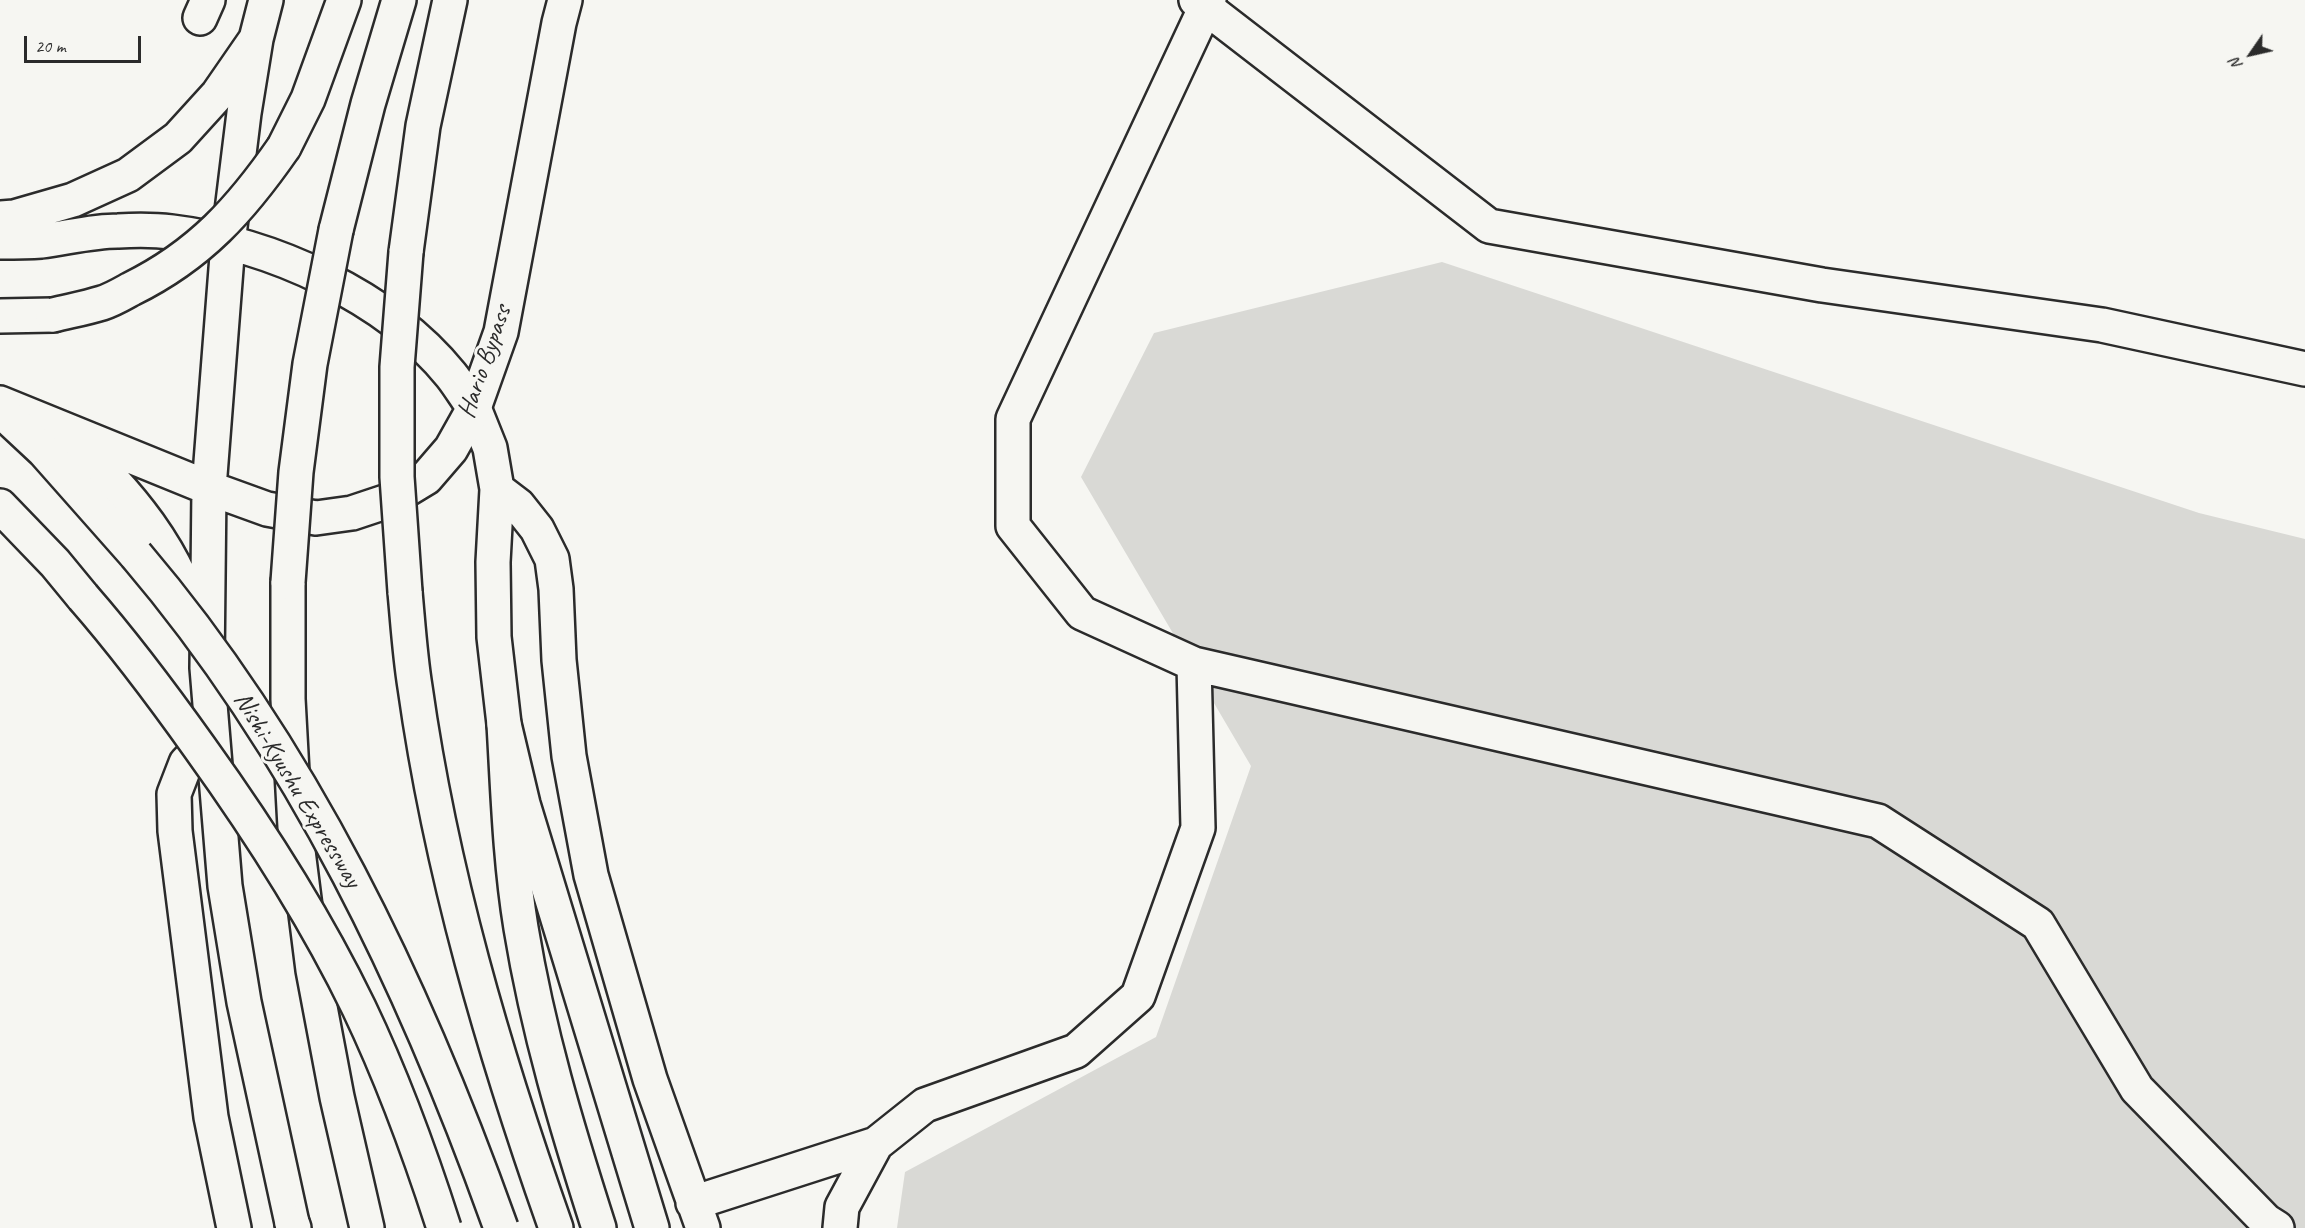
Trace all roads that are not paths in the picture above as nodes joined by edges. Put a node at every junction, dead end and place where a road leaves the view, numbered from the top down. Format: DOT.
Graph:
graph roads {
  1 [pos="266,0"];
  2 [pos="344,0"];
  3 [pos="399,0"];
  4 [pos="450,0"];
  5 [pos="565,0"];
  6 [pos="1203,2"];
  7 [pos="256,39"];
  8 [pos="0,218"];
  9 [pos="0,242"];
  10 [pos="228,243"];
  11 [pos="0,316"];
  12 [pos="2305,369"];
  13 [pos="0,403"];
  14 [pos="474,408"];
  15 [pos="0,410"];
  16 [pos="51,424"];
  17 [pos="209,488"];
  18 [pos="496,489"];
  19 [pos="0,506"];
  20 [pos="1194,664"];
  21 [pos="207,668"];
  22 [pos="504,724"];
  23 [pos="212,736"];
  24 [pos="876,1144"];
  25 [pos="698,1215"];
  26 [pos="365,1222"];
  27 [pos="293,1226"];
  28 [pos="234,1228"];
  29 [pos="444,1228"];
  30 [pos="501,1228"];
  31 [pos="556,1228"];
  32 [pos="599,1228"];
  33 [pos="652,1228"];
  34 [pos="840,1228"];
  35 [pos="2277,1228"];
  1 -- 7 [label="main road"];
  2 -- 11 [label="main road, bridge"];
  3 -- 26 [label="main road, bridge"];
  4 -- 31 [label="main road, bridge"];
  5 -- 14 [label="main road, Hario Bypass"];
  6 -- 12 [label="main road"];
  6 -- 20 [label="main road"];
  7 -- 8 [label="main road"];
  7 -- 10 [label="main road"];
  9 -- 10 [label="main road"];
  10 -- 14 [label="main road"];
  10 -- 17 [label="main road"];
  13 -- 16 [label="main road, Hario Bypass"];
  14 -- 17 [label="main road, Hario Bypass"];
  14 -- 18 [label="main road"];
  15 -- 30 [label="main road, Nishi-Kyushu Expressway, bridge"];
  16 -- 17 [label="main road, Hario Bypass"];
  16 -- 21 [label="main road"];
  17 -- 21 [label="main road"];
  18 -- 22 [label="main road"];
  18 -- 25 [label="main road"];
  19 -- 29 [label="main road, bridge"];
  20 -- 24 [label="main road"];
  20 -- 35 [label="main road"];
  21 -- 23 [label="main road"];
  22 -- 32 [label="main road"];
  22 -- 33 [label="main road"];
  23 -- 27 [label="main road"];
  23 -- 28 [label="main road"];
  24 -- 25 [label="main road"];
  24 -- 34 [label="main road"];
}
